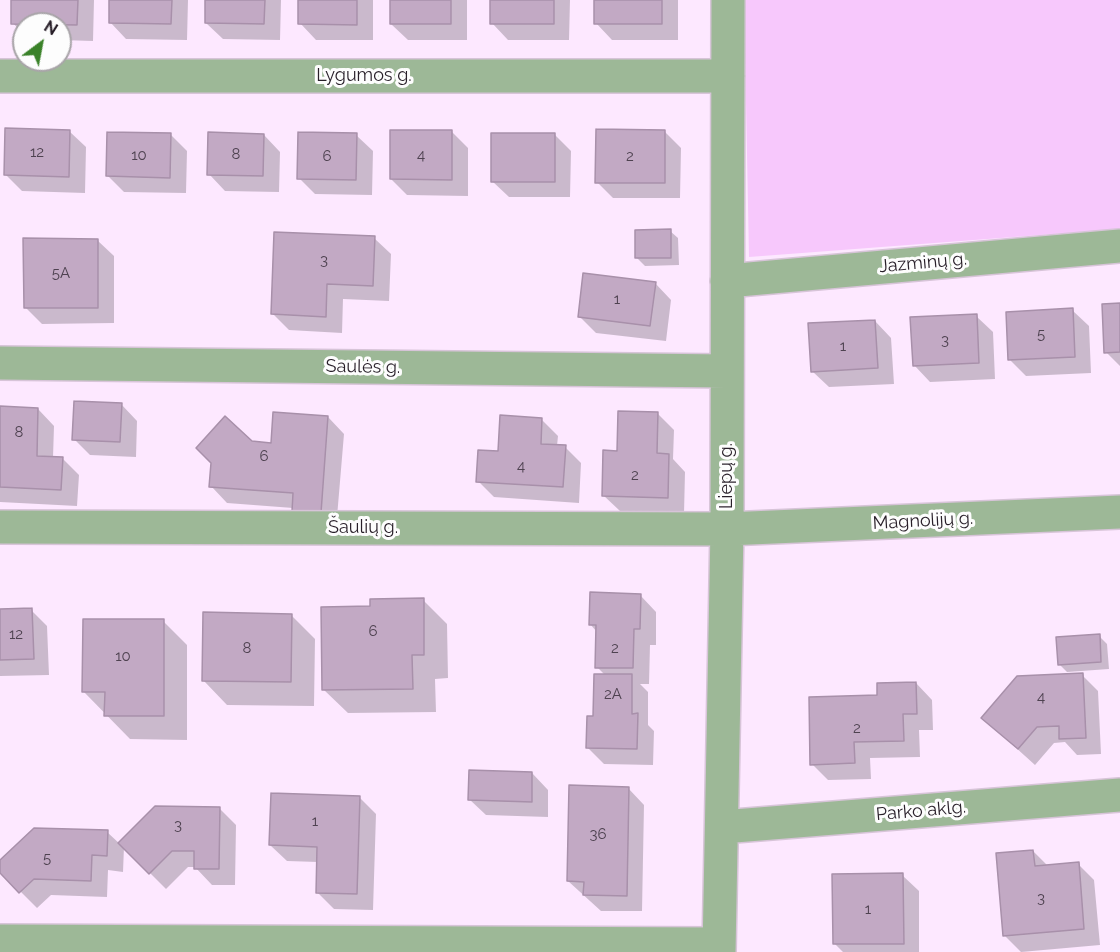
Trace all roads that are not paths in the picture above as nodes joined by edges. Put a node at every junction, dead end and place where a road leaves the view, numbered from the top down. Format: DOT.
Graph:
graph roads {
  1 [pos="728,0"];
  2 [pos="0,76"];
  3 [pos="728,76"];
  4 [pos="1120,246"];
  5 [pos="727,281"];
  6 [pos="0,363"];
  7 [pos="726,371"];
  8 [pos="1120,512"];
  9 [pos="0,526"];
  10 [pos="727,529"];
  11 [pos="1120,795"];
  12 [pos="722,827"];
  13 [pos="0,941"];
  14 [pos="719,948"];
  1 -- 3 [label="street, Liepų g."];
  2 -- 3 [label="street, Lygumos g."];
  3 -- 5 [label="street, Liepų g."];
  4 -- 5 [label="street, Jazminų g."];
  5 -- 7 [label="street, Liepų g."];
  6 -- 7 [label="street, Saulės g."];
  7 -- 10 [label="street, Liepų g."];
  8 -- 10 [label="street, Magnolijų g."];
  9 -- 10 [label="street, Šaulių g."];
  10 -- 12 [label="street, Liepų g."];
  11 -- 12 [label="street, Parko aklg."];
  12 -- 14 [label="street, Liepų g."];
  13 -- 14 [label="street"];
}
